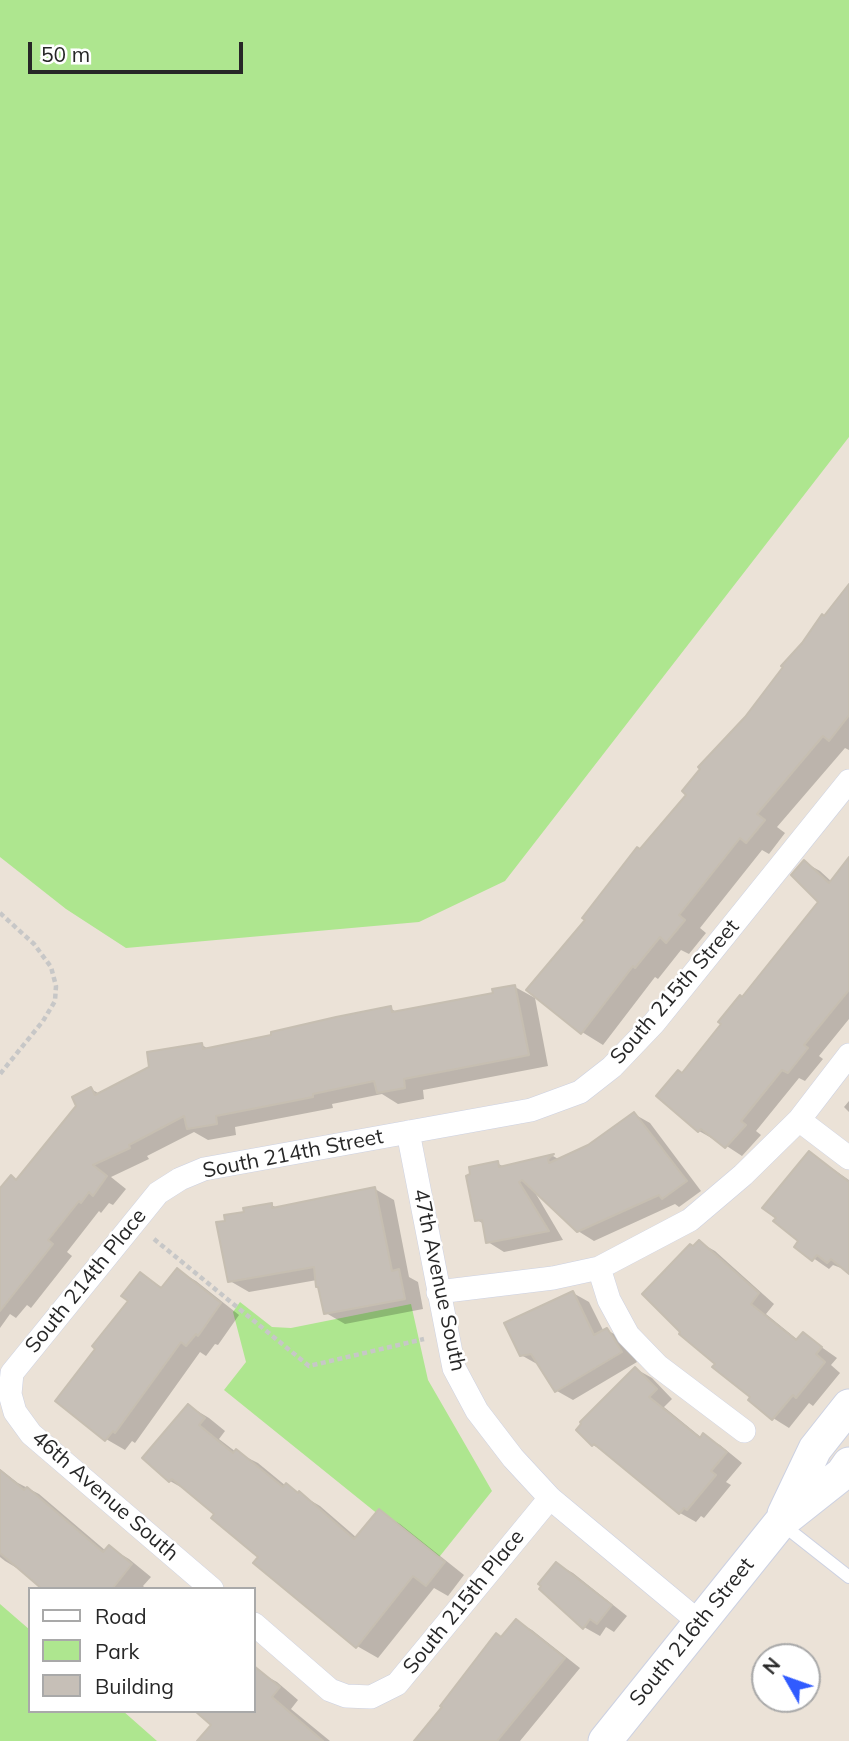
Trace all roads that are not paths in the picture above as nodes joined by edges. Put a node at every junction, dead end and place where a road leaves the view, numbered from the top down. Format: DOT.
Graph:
graph roads {
  1 [pos="849,781"];
  2 [pos="849,1055"];
  3 [pos="799,1120"];
  4 [pos="408,1132"];
  5 [pos="849,1158"];
  6 [pos="180,1179"];
  7 [pos="600,1268"];
  8 [pos="438,1292"];
  9 [pos="5,1394"];
  10 [pos="849,1406"];
  11 [pos="744,1431"];
  12 [pos="849,1464"];
  13 [pos="550,1498"];
  14 [pos="780,1523"];
  15 [pos="849,1577"];
  16 [pos="210,1587"];
  17 [pos="699,1622"];
  18 [pos="256,1626"];
  19 [pos="605,1741"];
  1 -- 4 [label="street, South 215th Street"];
  2 -- 3 [label="street"];
  3 -- 5 [label="street"];
  3 -- 7 [label="street"];
  4 -- 6 [label="street, South 214th Street"];
  4 -- 8 [label="street, 47th Avenue South"];
  6 -- 9 [label="street, South 214th Place"];
  7 -- 8 [label="street"];
  7 -- 11 [label="street"];
  8 -- 13 [label="street, 47th Avenue South"];
  9 -- 16 [label="street, 46th Avenue South"];
  10 -- 14 [label="street, South 216th Street"];
  12 -- 14 [label="street, South 216th Street"];
  13 -- 17 [label="street, 47th Avenue South"];
  13 -- 18 [label="street, South 215th Place"];
  14 -- 15 [label="lane"];
  14 -- 17 [label="street, South 216th Street"];
  17 -- 19 [label="street, South 216th Street"];
}
